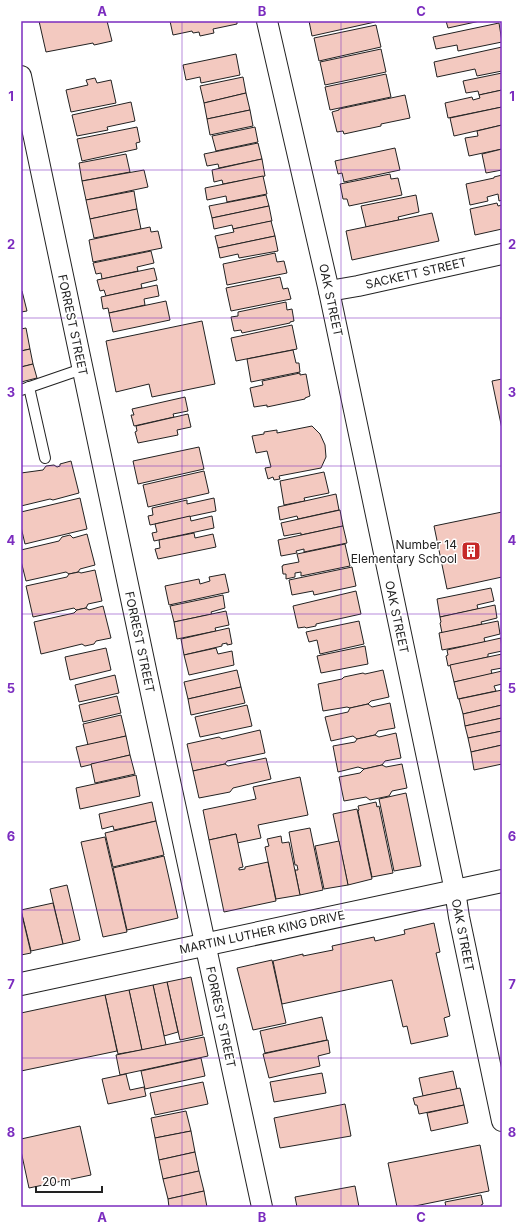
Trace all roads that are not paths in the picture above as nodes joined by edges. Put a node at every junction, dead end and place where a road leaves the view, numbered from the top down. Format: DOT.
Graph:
graph roads {
  1 [pos="268,21"];
  2 [pos="21,76"];
  3 [pos="502,254"];
  4 [pos="329,290"];
  5 [pos="82,369"];
  6 [pos="25,389"];
  7 [pos="45,458"];
  8 [pos="502,881"];
  9 [pos="455,891"];
  10 [pos="205,944"];
  11 [pos="21,984"];
  12 [pos="502,1121"];
  13 [pos="262,1207"];
  1 -- 4 [label="street, OAK STREET"];
  2 -- 5 [label="street, FORREST STREET"];
  3 -- 4 [label="street, SACKETT STREET"];
  4 -- 9 [label="street, OAK STREET"];
  5 -- 6 [label="lane"];
  5 -- 10 [label="street, FORREST STREET"];
  6 -- 7 [label="lane"];
  8 -- 9 [label="street, MARTIN LUTHER KING DRIVE"];
  9 -- 10 [label="street, MARTIN LUTHER KING DRIVE"];
  9 -- 12 [label="street, OAK STREET"];
  10 -- 11 [label="street, MARTIN LUTHER KING DRIVE"];
  10 -- 13 [label="street, FORREST STREET"];
}
